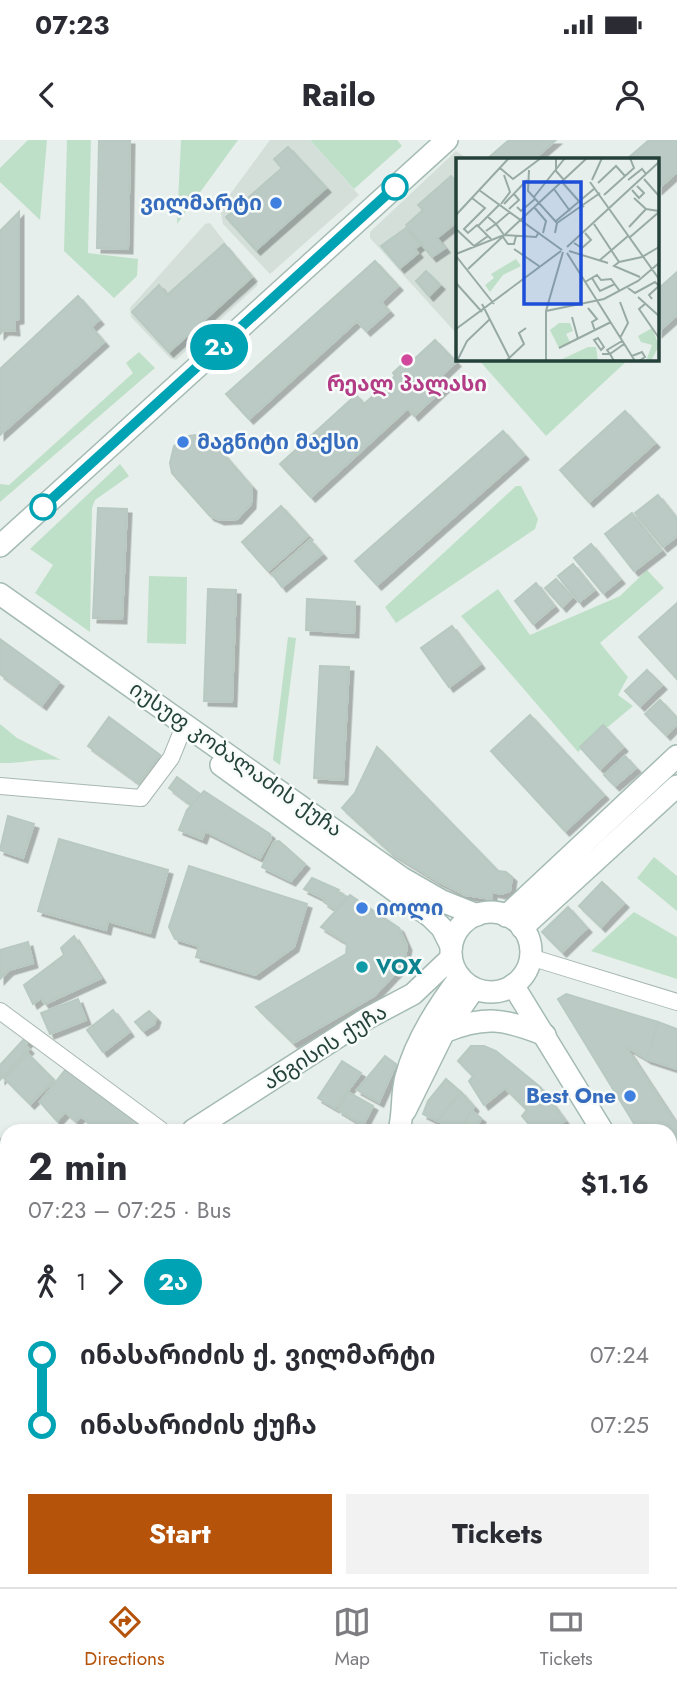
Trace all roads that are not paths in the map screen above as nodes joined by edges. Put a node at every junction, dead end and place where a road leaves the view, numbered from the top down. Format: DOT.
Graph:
graph roads {
  1 [pos="447,140"];
  2 [pos="0,546"];
  3 [pos="0,594"];
  4 [pos="0,611"];
  5 [pos="180,736"];
  6 [pos="677,756"];
  7 [pos="0,786"];
  8 [pos="677,786"];
  9 [pos="477,915"];
  10 [pos="514,922"];
  11 [pos="530,957"];
  12 [pos="459,967"];
  13 [pos="513,985"];
  14 [pos="677,1002"];
  15 [pos="0,1011"];
  16 [pos="444,1032"];
  17 [pos="545,1035"];
  18 [pos="402,1122"];
  19 [pos="153,1124"];
  20 [pos="202,1124"];
  21 [pos="598,1124"];
  1 -- 2 [label="street"];
  3 -- 9 [label="street, იუსუფ კობალაძის ქუჩა"];
  4 -- 5 [label="street, იუსუფ კობალაძის ქუჩა"];
  5 -- 7 [label="street"];
  5 -- 12 [label="street, იუსუფ კობალაძის ქუჩა"];
  6 -- 10 [label="street"];
  8 -- 10 [label="street"];
  9 -- 10 [label="street"];
  9 -- 12 [label="street"];
  10 -- 11 [label="street"];
  11 -- 13 [label="street"];
  11 -- 14 [label="street"];
  12 -- 13 [label="street"];
  12 -- 16 [label="street"];
  12 -- 18 [label="street"];
  12 -- 20 [label="street, ანგისის ქუჩა"];
  13 -- 17 [label="street"];
  15 -- 19 [label="street"];
  16 -- 17 [label="street"];
  16 -- 18 [label="street"];
  17 -- 21 [label="street"];
}
